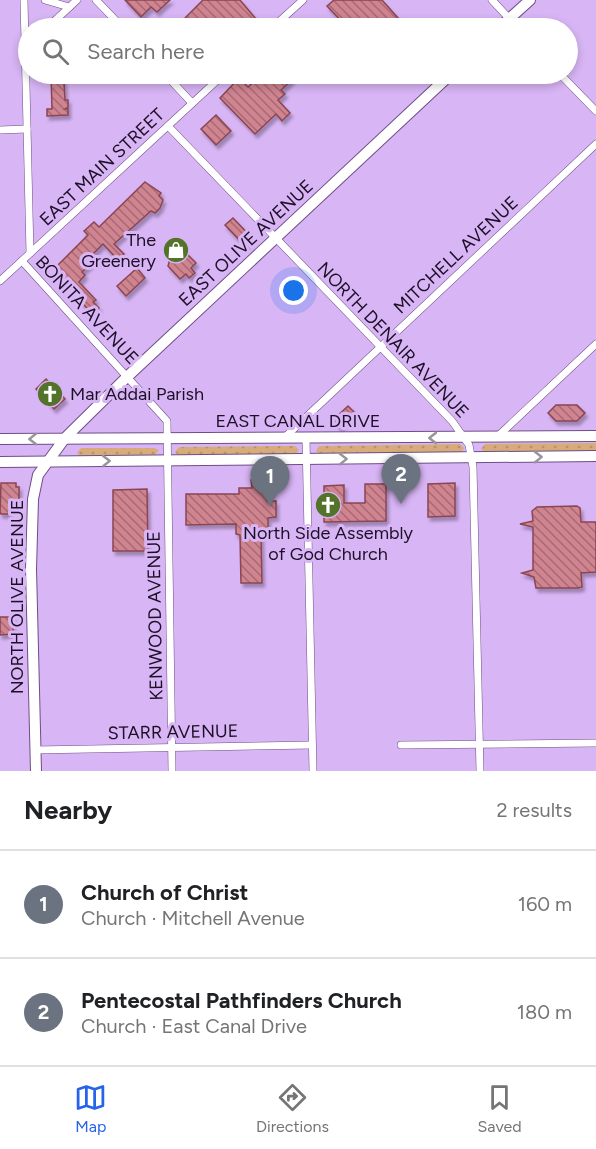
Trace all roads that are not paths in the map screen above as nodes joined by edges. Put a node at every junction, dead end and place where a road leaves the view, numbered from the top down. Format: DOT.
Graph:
graph roads {
  1 [pos="24,0"];
  2 [pos="45,0"];
  3 [pos="77,0"];
  4 [pos="96,0"];
  5 [pos="303,0"];
  6 [pos="492,0"];
  7 [pos="530,0"];
  8 [pos="69,7"];
  9 [pos="25,18"];
  10 [pos="57,18"];
  11 [pos="113,18"];
  12 [pos="283,18"];
  13 [pos="508,18"];
  14 [pos="510,18"];
  15 [pos="27,84"];
  16 [pos="174,84"];
  17 [pos="213,84"];
  18 [pos="440,84"];
  19 [pos="570,84"];
  20 [pos="192,103"];
  21 [pos="596,111"];
  22 [pos="168,126"];
  23 [pos="27,129"];
  24 [pos="0,130"];
  25 [pos="596,144"];
  26 [pos="275,239"];
  27 [pos="30,253"];
  28 [pos="22,261"];
  29 [pos="0,281"];
  30 [pos="596,344"];
  31 [pos="380,347"];
  32 [pos="128,376"];
  33 [pos="596,436"];
  34 [pos="168,437"];
  35 [pos="285,437"];
  36 [pos="65,438"];
  37 [pos="306,438"];
  38 [pos="466,438"];
  39 [pos="497,438"];
  40 [pos="0,439"];
  41 [pos="596,456"];
  42 [pos="472,458"];
  43 [pos="307,459"];
  44 [pos="168,460"];
  45 [pos="0,462"];
  46 [pos="47,462"];
  47 [pos="596,743"];
  48 [pos="479,744"];
  49 [pos="312,745"];
  50 [pos="401,745"];
  51 [pos="172,747"];
  52 [pos="34,750"];
  53 [pos="36,771"];
  54 [pos="172,771"];
  55 [pos="313,771"];
  56 [pos="480,771"];
  1 -- 9 [label="street"];
  2 -- 8 [label="street"];
  3 -- 8 [label="street"];
  4 -- 11 [label="street"];
  5 -- 12 [label="street"];
  6 -- 13 [label="street"];
  7 -- 14 [label="main road"];
  8 -- 10 [label="street"];
  15 -- 23 [label="street"];
  16 -- 20 [label="street"];
  17 -- 20 [label="street, EAST MAIN STREET"];
  18 -- 26 [label="main road, EAST OLIVE AVENUE"];
  19 -- 21 [label="street"];
  20 -- 22 [label="street, EAST MAIN STREET"];
  22 -- 26 [label="street, NORTH DENAIR AVENUE"];
  22 -- 27 [label="street, EAST MAIN STREET"];
  23 -- 24 [label="street"];
  23 -- 27 [label="street"];
  25 -- 31 [label="street, MITCHELL AVENUE"];
  26 -- 31 [label="street, NORTH DENAIR AVENUE"];
  26 -- 32 [label="main road, EAST OLIVE AVENUE"];
  27 -- 28 [label="street, EAST MAIN STREET"];
  28 -- 29 [label="street, EAST MAIN STREET"];
  28 -- 32 [label="street, BONITA AVENUE"];
  30 -- 39 [label="street"];
  31 -- 35 [label="street, MITCHELL AVENUE"];
  31 -- 38 [label="street, NORTH DENAIR AVENUE"];
  32 -- 34 [label="street, BONITA AVENUE"];
  32 -- 36 [label="main road, EAST OLIVE AVENUE"];
  33 -- 39 [label="main road, EAST CANAL DRIVE"];
  34 -- 35 [label="main road, EAST CANAL DRIVE"];
  34 -- 36 [label="main road, EAST CANAL DRIVE"];
  34 -- 44 [label="street, BONITA AVENUE"];
  35 -- 37 [label="main road, EAST CANAL DRIVE"];
  36 -- 40 [label="main road, EAST CANAL DRIVE, one-way"];
  36 -- 46 [label="main road, NORTH OLIVE AVENUE"];
  38 -- 37 [label="main road, EAST CANAL DRIVE, one-way"];
  37 -- 43 [label="street"];
  38 -- 39 [label="main road, EAST CANAL DRIVE"];
  38 -- 42 [label="street, NORTH DENAIR AVENUE"];
  42 -- 41 [label="main road, EAST CANAL DRIVE, one-way"];
  43 -- 42 [label="main road, EAST CANAL DRIVE, one-way"];
  42 -- 48 [label="street, NORTH DENAIR AVENUE"];
  43 -- 44 [label="main road, EAST CANAL DRIVE"];
  43 -- 49 [label="street"];
  46 -- 44 [label="main road, EAST CANAL DRIVE, one-way"];
  44 -- 51 [label="street, KENWOOD AVENUE"];
  45 -- 46 [label="main road, EAST CANAL DRIVE"];
  46 -- 52 [label="main road, NORTH OLIVE AVENUE"];
  47 -- 48 [label="street"];
  48 -- 50 [label="street"];
  48 -- 56 [label="street, NORTH DENAIR AVENUE"];
  49 -- 51 [label="street, STARR AVENUE"];
  49 -- 55 [label="street"];
  51 -- 52 [label="street, STARR AVENUE"];
  51 -- 54 [label="street, KENWOOD AVENUE"];
  52 -- 53 [label="main road, NORTH OLIVE AVENUE"];
}
